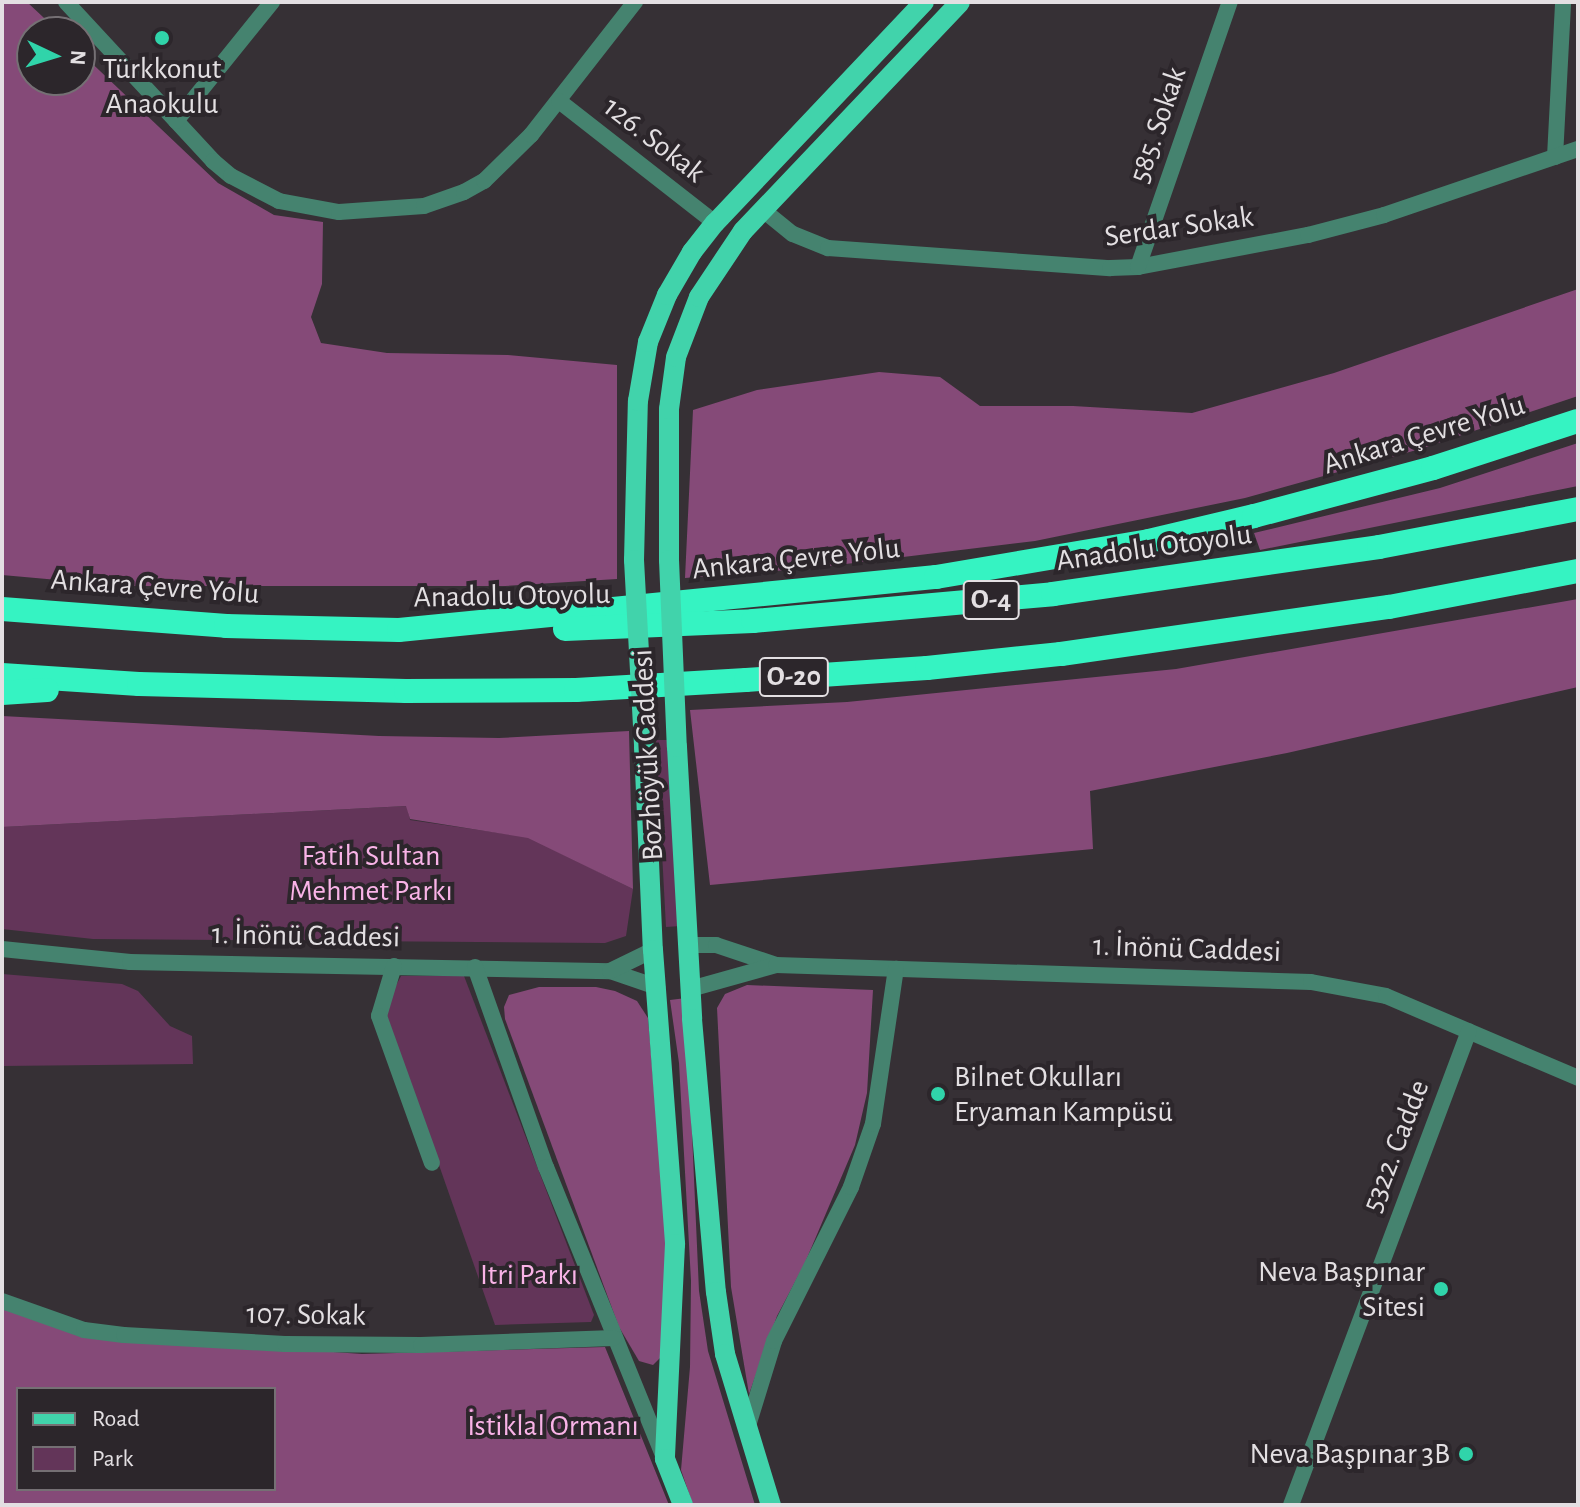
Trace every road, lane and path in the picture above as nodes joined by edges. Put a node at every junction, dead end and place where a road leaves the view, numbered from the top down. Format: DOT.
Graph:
graph roads {
  1 [pos="66,2"];
  2 [pos="272,2"];
  3 [pos="635,2"];
  4 [pos="924,2"];
  5 [pos="960,2"];
  6 [pos="1230,2"];
  7 [pos="1563,2"];
  8 [pos="559,101"];
  9 [pos="176,121"];
  10 [pos="1578,149"];
  11 [pos="1555,157"];
  12 [pos="763,210"];
  13 [pos="715,223"];
  14 [pos="1138,267"];
  15 [pos="1578,421"];
  16 [pos="1578,509"];
  17 [pos="1578,571"];
  18 [pos="2,609"];
  19 [pos="399,630"];
  20 [pos="2,675"];
  21 [pos="139,684"];
  22 [pos="2,693"];
  23 [pos="687,945"];
  24 [pos="2,949"];
  25 [pos="653,950"];
  26 [pos="776,965"];
  27 [pos="394,966"];
  28 [pos="475,967"];
  29 [pos="896,969"];
  30 [pos="610,971"];
  31 [pos="657,987"];
  32 [pos="690,989"];
  33 [pos="1469,1031"];
  34 [pos="1578,1078"];
  35 [pos="432,1163"];
  36 [pos="2,1301"];
  37 [pos="614,1338"];
  38 [pos="668,1391"];
  39 [pos="637,1394"];
  40 [pos="747,1429"];
  41 [pos="665,1459"];
  42 [pos="683,1505"];
  43 [pos="771,1505"];
  44 [pos="1291,1505"];
  1 -- 9 [label="street"];
  2 -- 9 [label="street"];
  3 -- 8 [label="street"];
  4 -- 13 [label="main road, Bozhöyük Caddesi"];
  5 -- 12 [label="main road, Bozhöyük Caddesi"];
  6 -- 14 [label="street, 585. Sokak"];
  7 -- 11 [label="street"];
  8 -- 9 [label="street"];
  8 -- 13 [label="street, 126. Sokak"];
  10 -- 11 [label="street, Serdar Sokak"];
  11 -- 14 [label="street, Serdar Sokak"];
  12 -- 14 [label="street, Serdar Sokak"];
  12 -- 23 [label="main road, Bozhöyük Caddesi, bridge"];
  13 -- 25 [label="main road, Bozhöyük Caddesi, bridge"];
  15 -- 19 [label="highway, Ankara Çevre Yolu"];
  16 -- 19 [label="highway, Anadolu Otoyolu / O-4"];
  17 -- 21 [label="highway, O-20"];
  18 -- 19 [label="highway, Ankara Çevre Yolu"];
  20 -- 21 [label="highway, O-20"];
  21 -- 22 [label="highway"];
  23 -- 25 [label="main road"];
  23 -- 26 [label="street"];
  23 -- 32 [label="main road, Bozhöyük Caddesi"];
  24 -- 27 [label="street, 1. İnönü Caddesi"];
  25 -- 30 [label="street, 1. İnönü Caddesi"];
  25 -- 31 [label="main road, Bozhöyük Caddesi"];
  26 -- 29 [label="street, 1. İnönü Caddesi"];
  26 -- 32 [label="street"];
  27 -- 28 [label="street, 1. İnönü Caddesi"];
  27 -- 35 [label="street"];
  28 -- 30 [label="street, 1. İnönü Caddesi"];
  28 -- 37 [label="street"];
  29 -- 33 [label="street, 1. İnönü Caddesi"];
  29 -- 40 [label="street"];
  30 -- 31 [label="street, 1. İnönü Caddesi"];
  31 -- 32 [label="main road"];
  31 -- 38 [label="main road, Bozhöyük Caddesi"];
  32 -- 40 [label="main road, Bozhöyük Caddesi"];
  33 -- 34 [label="street, 1. İnönü Caddesi"];
  33 -- 44 [label="street, 5322. Cadde"];
  36 -- 37 [label="street, 107. Sokak"];
  37 -- 39 [label="street"];
  38 -- 39 [label="street"];
  38 -- 41 [label="main road, Bozhöyük Caddesi"];
  39 -- 41 [label="street"];
  40 -- 43 [label="main road, Bozhöyük Caddesi"];
  41 -- 42 [label="main road, Bozhöyük Caddesi"];
}
